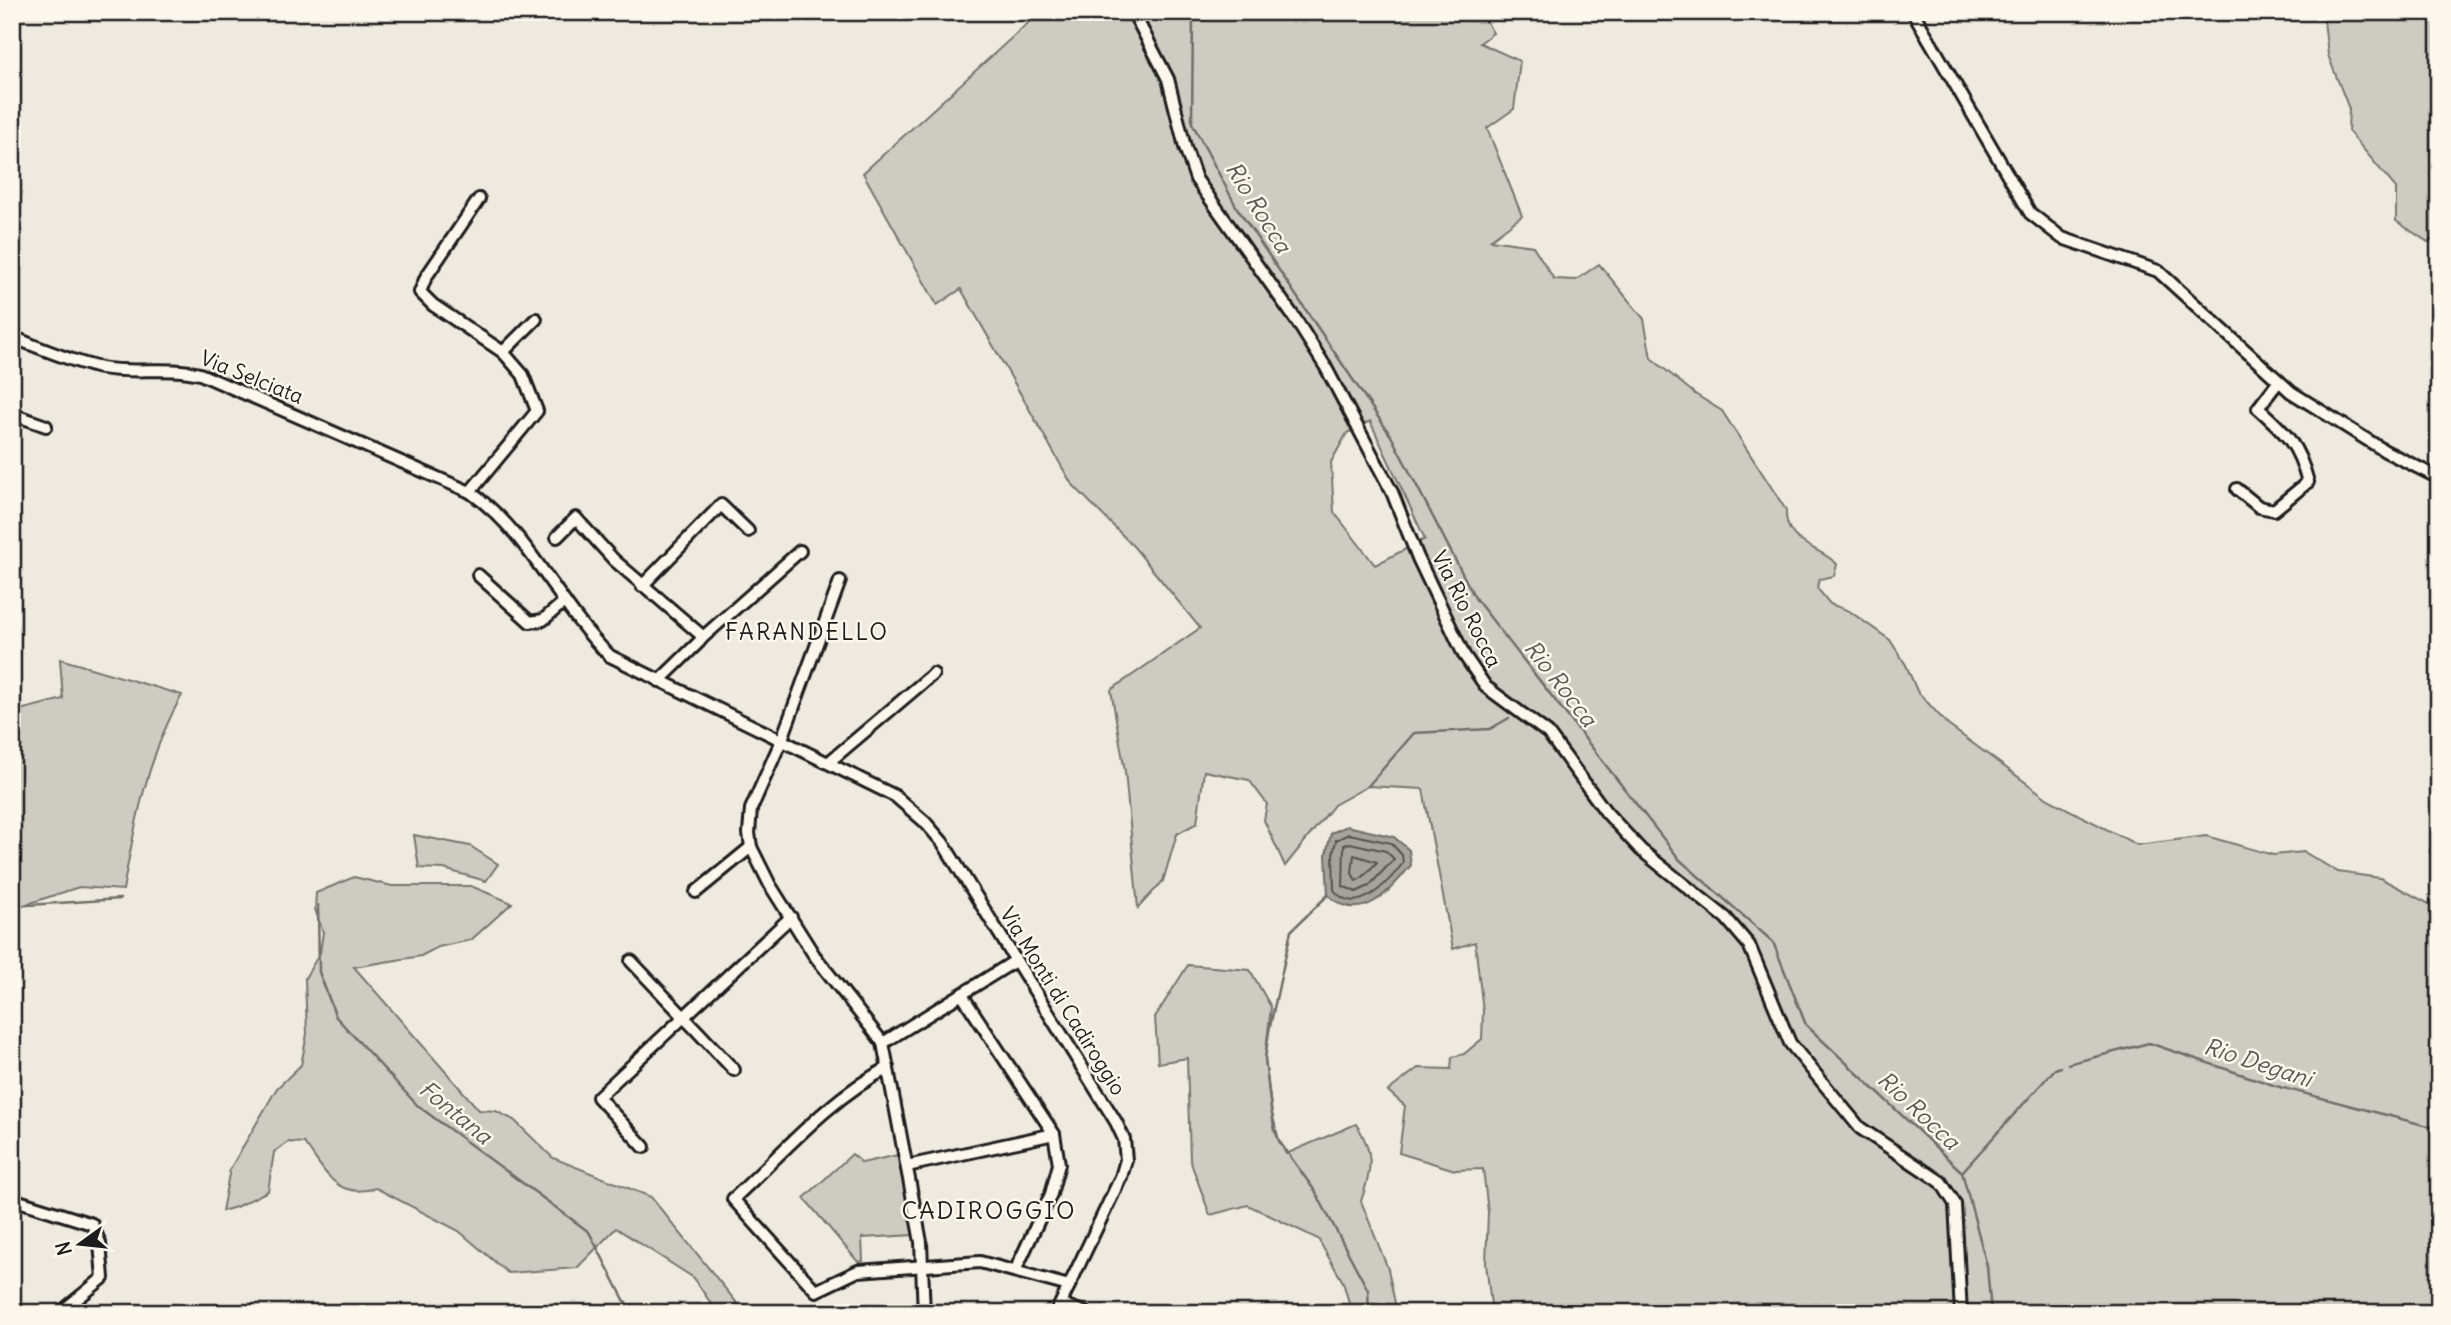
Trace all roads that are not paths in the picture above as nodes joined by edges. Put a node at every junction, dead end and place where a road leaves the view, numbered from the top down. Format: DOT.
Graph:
graph roads {
  1 [pos="1133,12"];
  2 [pos="1913,12"];
  3 [pos="479,199"];
  4 [pos="536,319"];
  5 [pos="12,337"];
  6 [pos="503,352"];
  7 [pos="2279,381"];
  8 [pos="12,414"];
  9 [pos="46,426"];
  10 [pos="353,441"];
  11 [pos="2439,478"];
  12 [pos="2236,489"];
  13 [pos="470,492"];
  14 [pos="748,531"];
  15 [pos="556,537"];
  16 [pos="800,551"];
  17 [pos="478,575"];
  18 [pos="840,581"];
  19 [pos="642,586"];
  20 [pos="564,602"];
  21 [pos="702,638"];
  22 [pos="933,674"];
  23 [pos="659,681"];
  24 [pos="782,740"];
  25 [pos="830,762"];
  26 [pos="751,848"];
  27 [pos="696,892"];
  28 [pos="791,917"];
  29 [pos="631,961"];
  30 [pos="1015,961"];
  31 [pos="962,995"];
  32 [pos="683,1018"];
  33 [pos="883,1043"];
  34 [pos="888,1068"];
  35 [pos="734,1070"];
  36 [pos="1054,1134"];
  37 [pos="644,1147"];
  38 [pos="907,1166"];
  39 [pos="12,1199"];
  40 [pos="922,1265"];
  41 [pos="1016,1269"];
  42 [pos="1069,1286"];
  43 [pos="1059,1308"];
  44 [pos="60,1313"];
  45 [pos="924,1313"];
  46 [pos="1086,1313"];
  47 [pos="1961,1313"];
  1 -- 47 [label="street, Via Rio Rocca"];
  2 -- 7 [label="street"];
  3 -- 6 [label="street"];
  4 -- 6 [label="street"];
  5 -- 10 [label="street, Via Selciata"];
  6 -- 13 [label="street"];
  7 -- 11 [label="street"];
  7 -- 12 [label="street"];
  8 -- 9 [label="street"];
  10 -- 13 [label="street, Via Monti di Cadiroggio"];
  13 -- 20 [label="street, Via Monti di Cadiroggio"];
  14 -- 19 [label="street"];
  15 -- 19 [label="street"];
  16 -- 21 [label="street"];
  17 -- 20 [label="street"];
  18 -- 24 [label="street"];
  19 -- 21 [label="street"];
  20 -- 23 [label="street, Via Monti di Cadiroggio"];
  21 -- 23 [label="street"];
  22 -- 25 [label="street"];
  23 -- 24 [label="street, Via Monti di Cadiroggio"];
  24 -- 25 [label="street, Via Monti di Cadiroggio"];
  24 -- 26 [label="street"];
  25 -- 30 [label="street, Via Monti di Cadiroggio"];
  26 -- 27 [label="street"];
  26 -- 28 [label="street"];
  28 -- 32 [label="street"];
  28 -- 33 [label="street"];
  29 -- 32 [label="street"];
  30 -- 31 [label="street"];
  30 -- 42 [label="street, Via Monti di Cadiroggio"];
  31 -- 33 [label="street"];
  31 -- 36 [label="street"];
  32 -- 35 [label="street"];
  32 -- 37 [label="street"];
  33 -- 34 [label="street"];
  34 -- 38 [label="street"];
  34 -- 40 [label="street"];
  36 -- 38 [label="street"];
  36 -- 41 [label="street"];
  38 -- 40 [label="street"];
  39 -- 44 [label="street"];
  40 -- 41 [label="street"];
  40 -- 45 [label="street"];
  41 -- 42 [label="street"];
  42 -- 43 [label="street, Via Monti di Cadiroggio"];
  43 -- 46 [label="street"];
}
